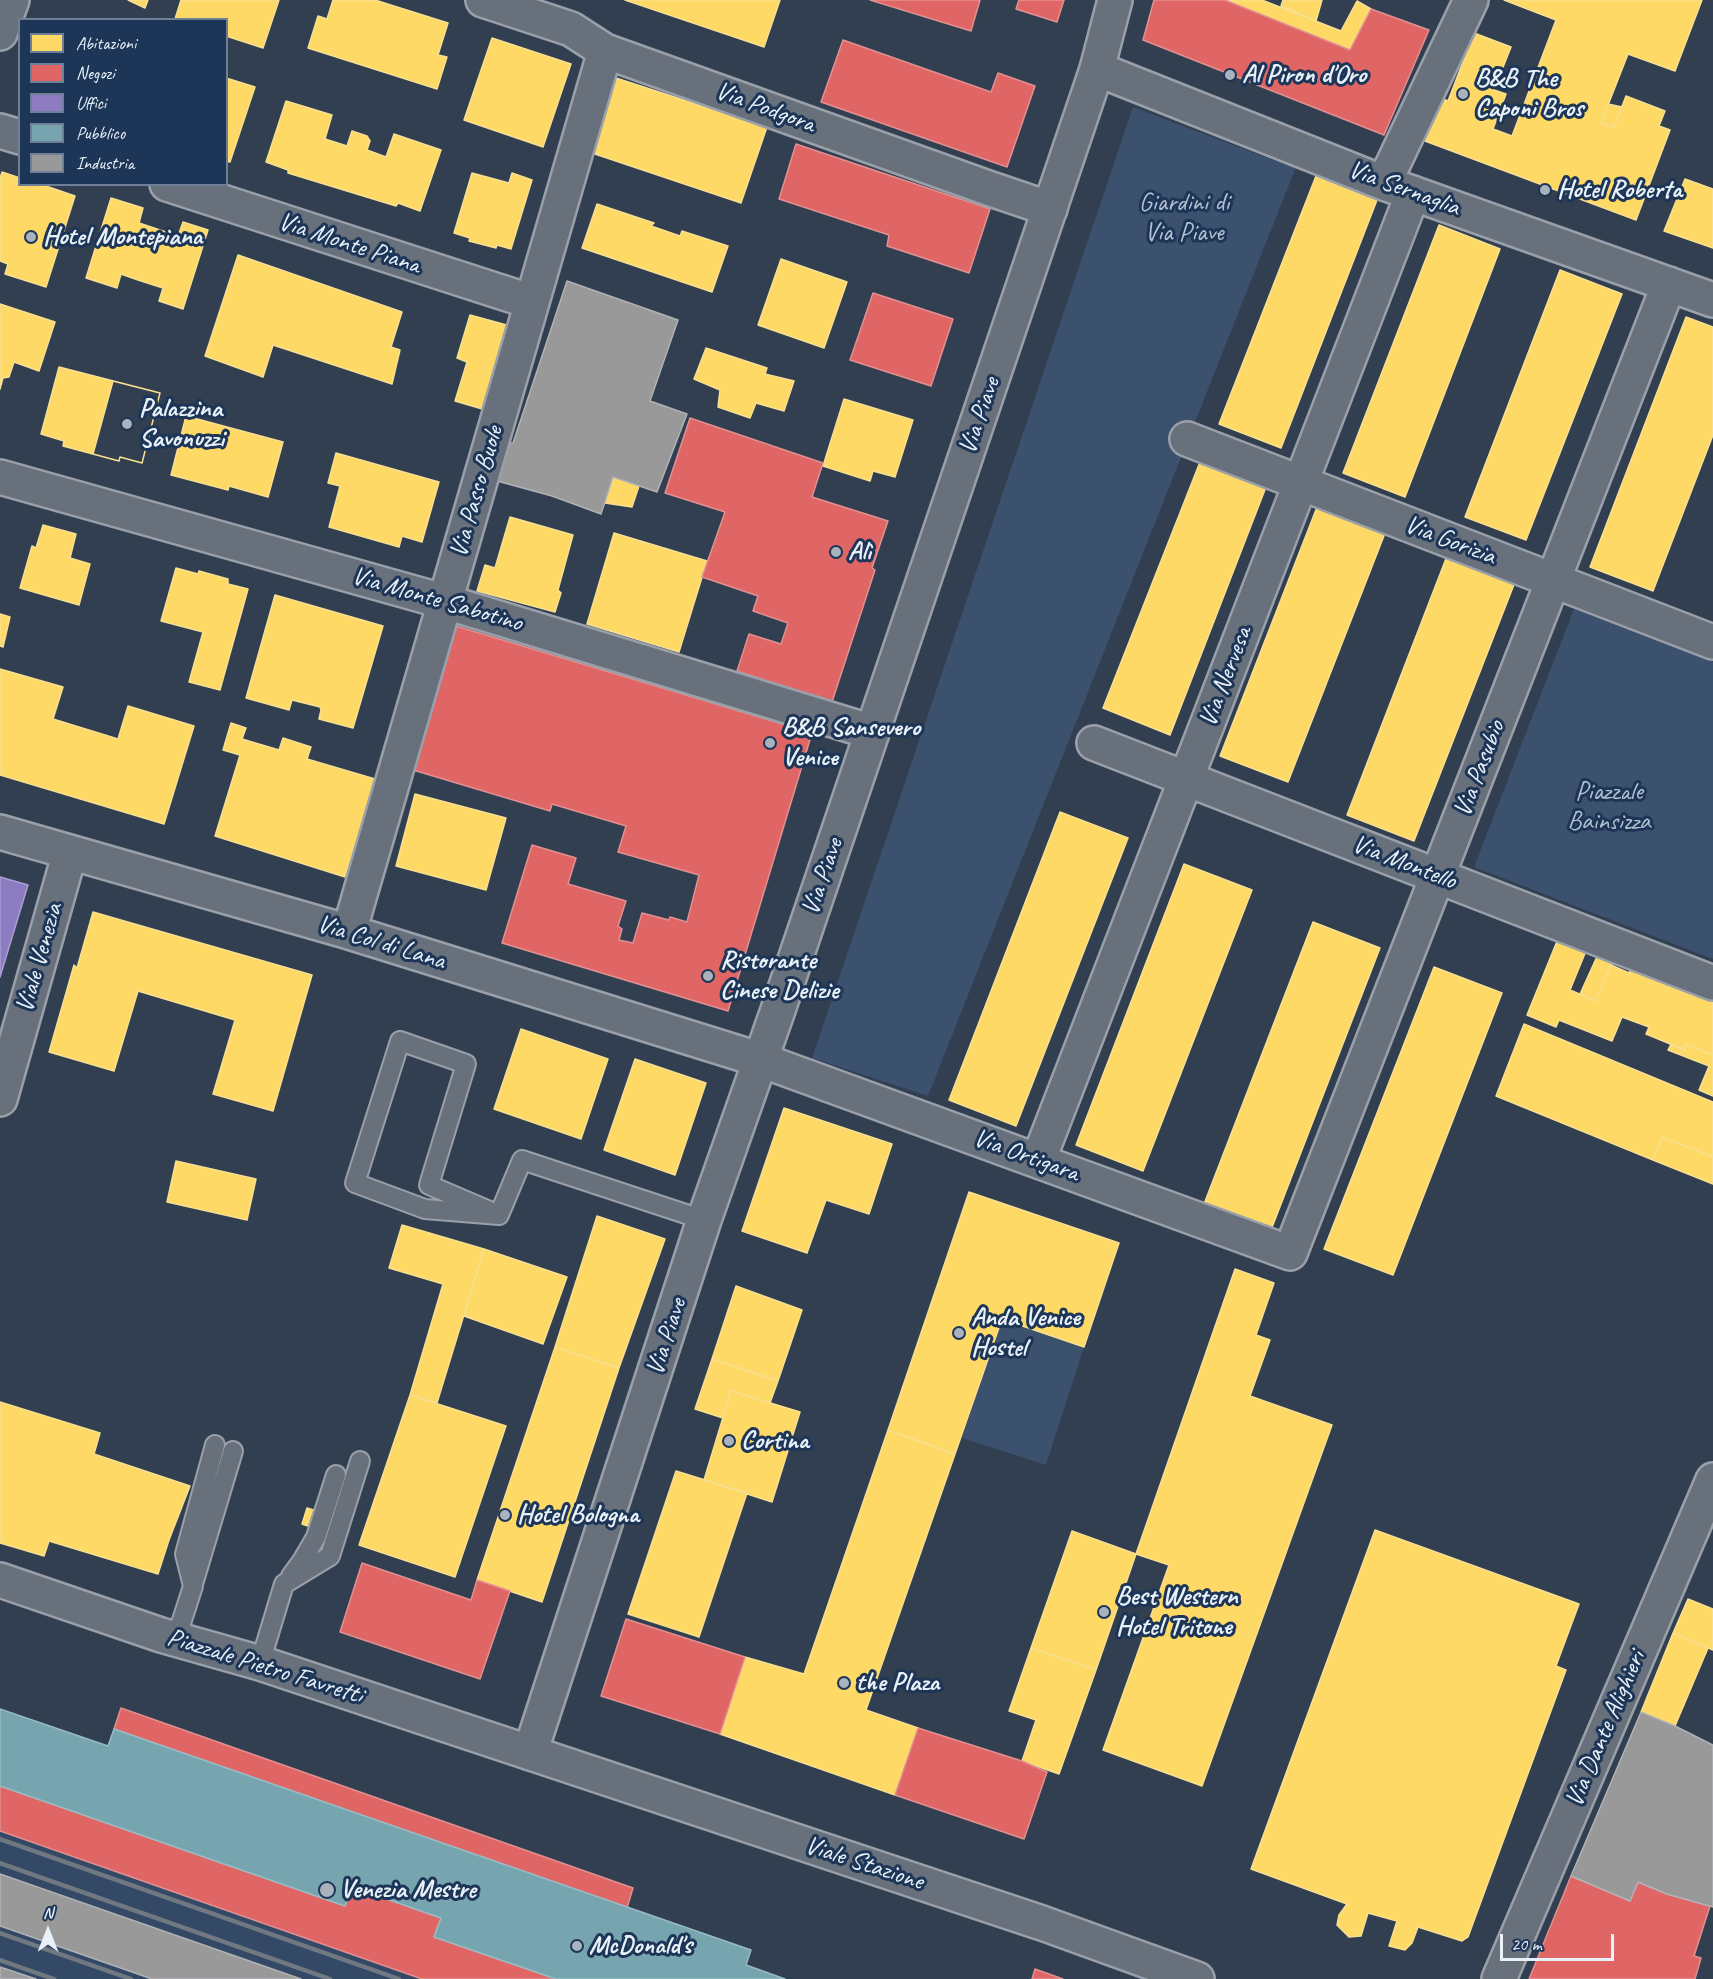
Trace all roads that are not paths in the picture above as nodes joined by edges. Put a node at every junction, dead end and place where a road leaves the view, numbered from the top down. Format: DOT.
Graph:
graph roads {
  1 [pos="12,0"];
  2 [pos="483,0"];
  3 [pos="1115,0"];
  4 [pos="1471,0"];
  5 [pos="0,33"];
  6 [pos="605,51"];
  7 [pos="1097,69"];
  8 [pos="0,130"];
  9 [pos="18,136"];
  10 [pos="173,186"];
  11 [pos="1398,188"];
  12 [pos="1050,209"];
  13 [pos="1669,284"];
  14 [pos="1713,300"];
  15 [pos="532,302"];
  16 [pos="1187,439"];
  17 [pos="0,477"];
  18 [pos="1301,483"];
  19 [pos="1570,593"];
  20 [pos="446,602"];
  21 [pos="1713,642"];
  22 [pos="872,732"];
  23 [pos="1094,744"];
  24 [pos="1186,778"];
  25 [pos="0,832"];
  26 [pos="70,852"];
  27 [pos="1460,877"];
  28 [pos="349,932"];
  29 [pos="1713,983"];
  30 [pos="761,1060"];
  31 [pos="0,1099"];
  32 [pos="1038,1161"];
  33 [pos="499,1215"];
  34 [pos="704,1220"];
  35 [pos="1290,1253"];
  36 [pos="215,1446"];
  37 [pos="233,1451"];
  38 [pos="360,1461"];
  39 [pos="336,1475"];
  40 [pos="1713,1480"];
  41 [pos="0,1580"];
  42 [pos="284,1584"];
  43 [pos="193,1586"];
  44 [pos="176,1639"];
  45 [pos="260,1663"];
  46 [pos="530,1753"];
  47 [pos="1197,1979"];
  48 [pos="1499,1979"];
  1 -- 5 [label="street"];
  2 -- 6 [label="street, Via Podgora"];
  3 -- 7 [label="street, Via Piave"];
  4 -- 11 [label="street, Via Nervesa"];
  6 -- 12 [label="street, Via Podgora"];
  6 -- 15 [label="street, Via Passo Buole"];
  7 -- 11 [label="street, Via Sernaglia"];
  7 -- 12 [label="street, Via Piave"];
  8 -- 9 [label="street"];
  10 -- 15 [label="street, Via Monte Piana"];
  11 -- 13 [label="street, Via Sernaglia"];
  11 -- 18 [label="street, Via Nervesa"];
  12 -- 22 [label="street, Via Piave"];
  13 -- 14 [label="street, Via Sernaglia"];
  13 -- 19 [label="street, Via Pasubio"];
  15 -- 20 [label="street, Via Passo Buole"];
  16 -- 18 [label="street, Via Gorizia"];
  17 -- 20 [label="street, Via Monte Sabotino"];
  18 -- 19 [label="street, Via Gorizia"];
  18 -- 24 [label="street, Via Nervesa"];
  19 -- 21 [label="street, Via Gorizia"];
  19 -- 27 [label="street, Via Pasubio"];
  20 -- 22 [label="street, Via Monte Sabotino"];
  20 -- 28 [label="street, Via Passo Buole"];
  22 -- 30 [label="street, Via Piave"];
  23 -- 24 [label="street, Via Montello"];
  24 -- 27 [label="street, Via Montello"];
  24 -- 32 [label="street, Via Nervesa"];
  25 -- 26 [label="street, Via Col di Lana"];
  26 -- 28 [label="street, Via Col di Lana"];
  26 -- 31 [label="street, Viale Venezia"];
  27 -- 29 [label="street, Via Montello"];
  27 -- 35 [label="street, Via Pasubio"];
  28 -- 30 [label="street, Via Col di Lana"];
  30 -- 32 [label="street, Via Ortigara"];
  30 -- 34 [label="street, Via Piave"];
  32 -- 35 [label="street, Via Ortigara"];
  33 -- 33 [label="lane"];
  33 -- 34 [label="lane"];
  34 -- 46 [label="street, Via Piave"];
  36 -- 43 [label="lane"];
  37 -- 43 [label="lane"];
  38 -- 42 [label="lane"];
  39 -- 42 [label="lane"];
  40 -- 48 [label="street, Via Dante Alighieri"];
  41 -- 44 [label="street, Piazzale Pietro Favretti"];
  42 -- 45 [label="lane"];
  43 -- 44 [label="lane"];
  44 -- 45 [label="street, Piazzale Pietro Favretti"];
  45 -- 46 [label="street, Piazzale Pietro Favretti"];
  46 -- 47 [label="street, Viale Stazione"];
}
